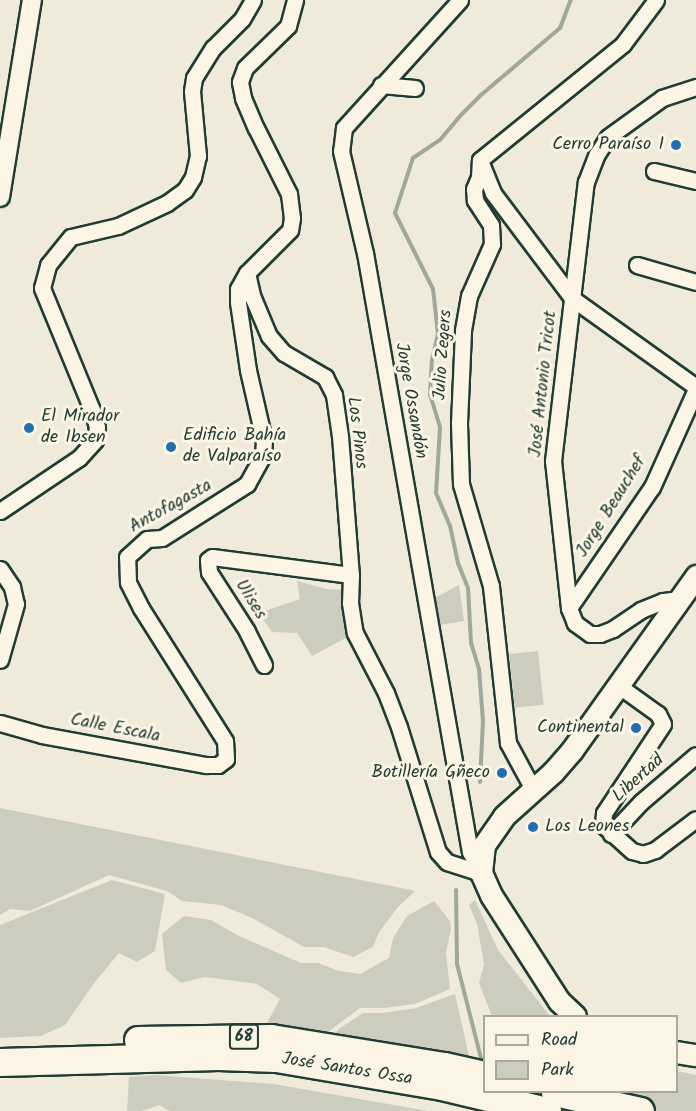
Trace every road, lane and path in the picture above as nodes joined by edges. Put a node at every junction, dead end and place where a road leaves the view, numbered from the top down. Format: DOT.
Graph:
graph roads {
  1 [pos="32,0"];
  2 [pos="253,0"];
  3 [pos="295,0"];
  4 [pos="460,0"];
  5 [pos="656,0"];
  6 [pos="381,85"];
  7 [pos="696,87"];
  8 [pos="415,88"];
  9 [pos="480,160"];
  10 [pos="654,171"];
  11 [pos="696,181"];
  12 [pos="0,197"];
  13 [pos="638,265"];
  14 [pos="247,273"];
  15 [pos="696,282"];
  16 [pos="573,299"];
  17 [pos="696,388"];
  18 [pos="0,511"];
  19 [pos="0,570"];
  20 [pos="351,575"];
  21 [pos="696,576"];
  22 [pos="681,598"];
  23 [pos="569,608"];
  24 [pos="0,660"];
  25 [pos="264,665"];
  26 [pos="619,686"];
  27 [pos="0,723"];
  28 [pos="696,754"];
  29 [pos="223,763"];
  30 [pos="534,791"];
  31 [pos="696,819"];
  32 [pos="491,832"];
  33 [pos="611,834"];
  34 [pos="470,852"];
  35 [pos="481,873"];
  36 [pos="573,1015"];
  37 [pos="0,1045"];
  38 [pos="678,1052"];
  39 [pos="696,1055"];
  40 [pos="0,1062"];
  41 [pos="483,1089"];
  42 [pos="483,1093"];
  43 [pos="559,1093"];
  44 [pos="491,1094"];
  45 [pos="547,1111"];
  46 [pos="640,1111"];
  1 -- 12 [label="street"];
  2 -- 18 [label="street"];
  3 -- 14 [label="street"];
  4 -- 6 [label="street, Jorge Ossandón"];
  5 -- 9 [label="street"];
  6 -- 8 [label="street"];
  6 -- 34 [label="street, Jorge Ossandón"];
  7 -- 16 [label="street, José Antonio Tricot"];
  9 -- 16 [label="street"];
  9 -- 30 [label="street, Julio Zegers"];
  10 -- 11 [label="street"];
  13 -- 15 [label="street"];
  14 -- 20 [label="street, Los Pinos"];
  14 -- 29 [label="street, Antofagasta"];
  16 -- 17 [label="street"];
  16 -- 23 [label="street, José Antonio Tricot"];
  17 -- 23 [label="street, Jorge Beauchef"];
  19 -- 24 [label="street"];
  20 -- 25 [label="street, Ulises"];
  20 -- 35 [label="street, Los Pinos"];
  21 -- 22 [label="main road"];
  22 -- 23 [label="street, José Antonio Tricot"];
  22 -- 26 [label="main road"];
  26 -- 30 [label="main road"];
  26 -- 33 [label="street"];
  27 -- 29 [label="street, Calle Escala"];
  28 -- 33 [label="street, Libertad"];
  30 -- 32 [label="main road"];
  31 -- 33 [label="street"];
  32 -- 34 [label="street"];
  32 -- 35 [label="main road"];
  34 -- 35 [label="street, Jorge Ossandón"];
  35 -- 36 [label="main road"];
  37 -- 41 [label="highway, José Santos Ossa / 68"];
  38 -- 39 [label="main road"];
  40 -- 42 [label="highway, José Santos Ossa / 68"];
  43 -- 46 [label="highway"];
  44 -- 45 [label="highway, José Santos Ossa / 68"];
}
